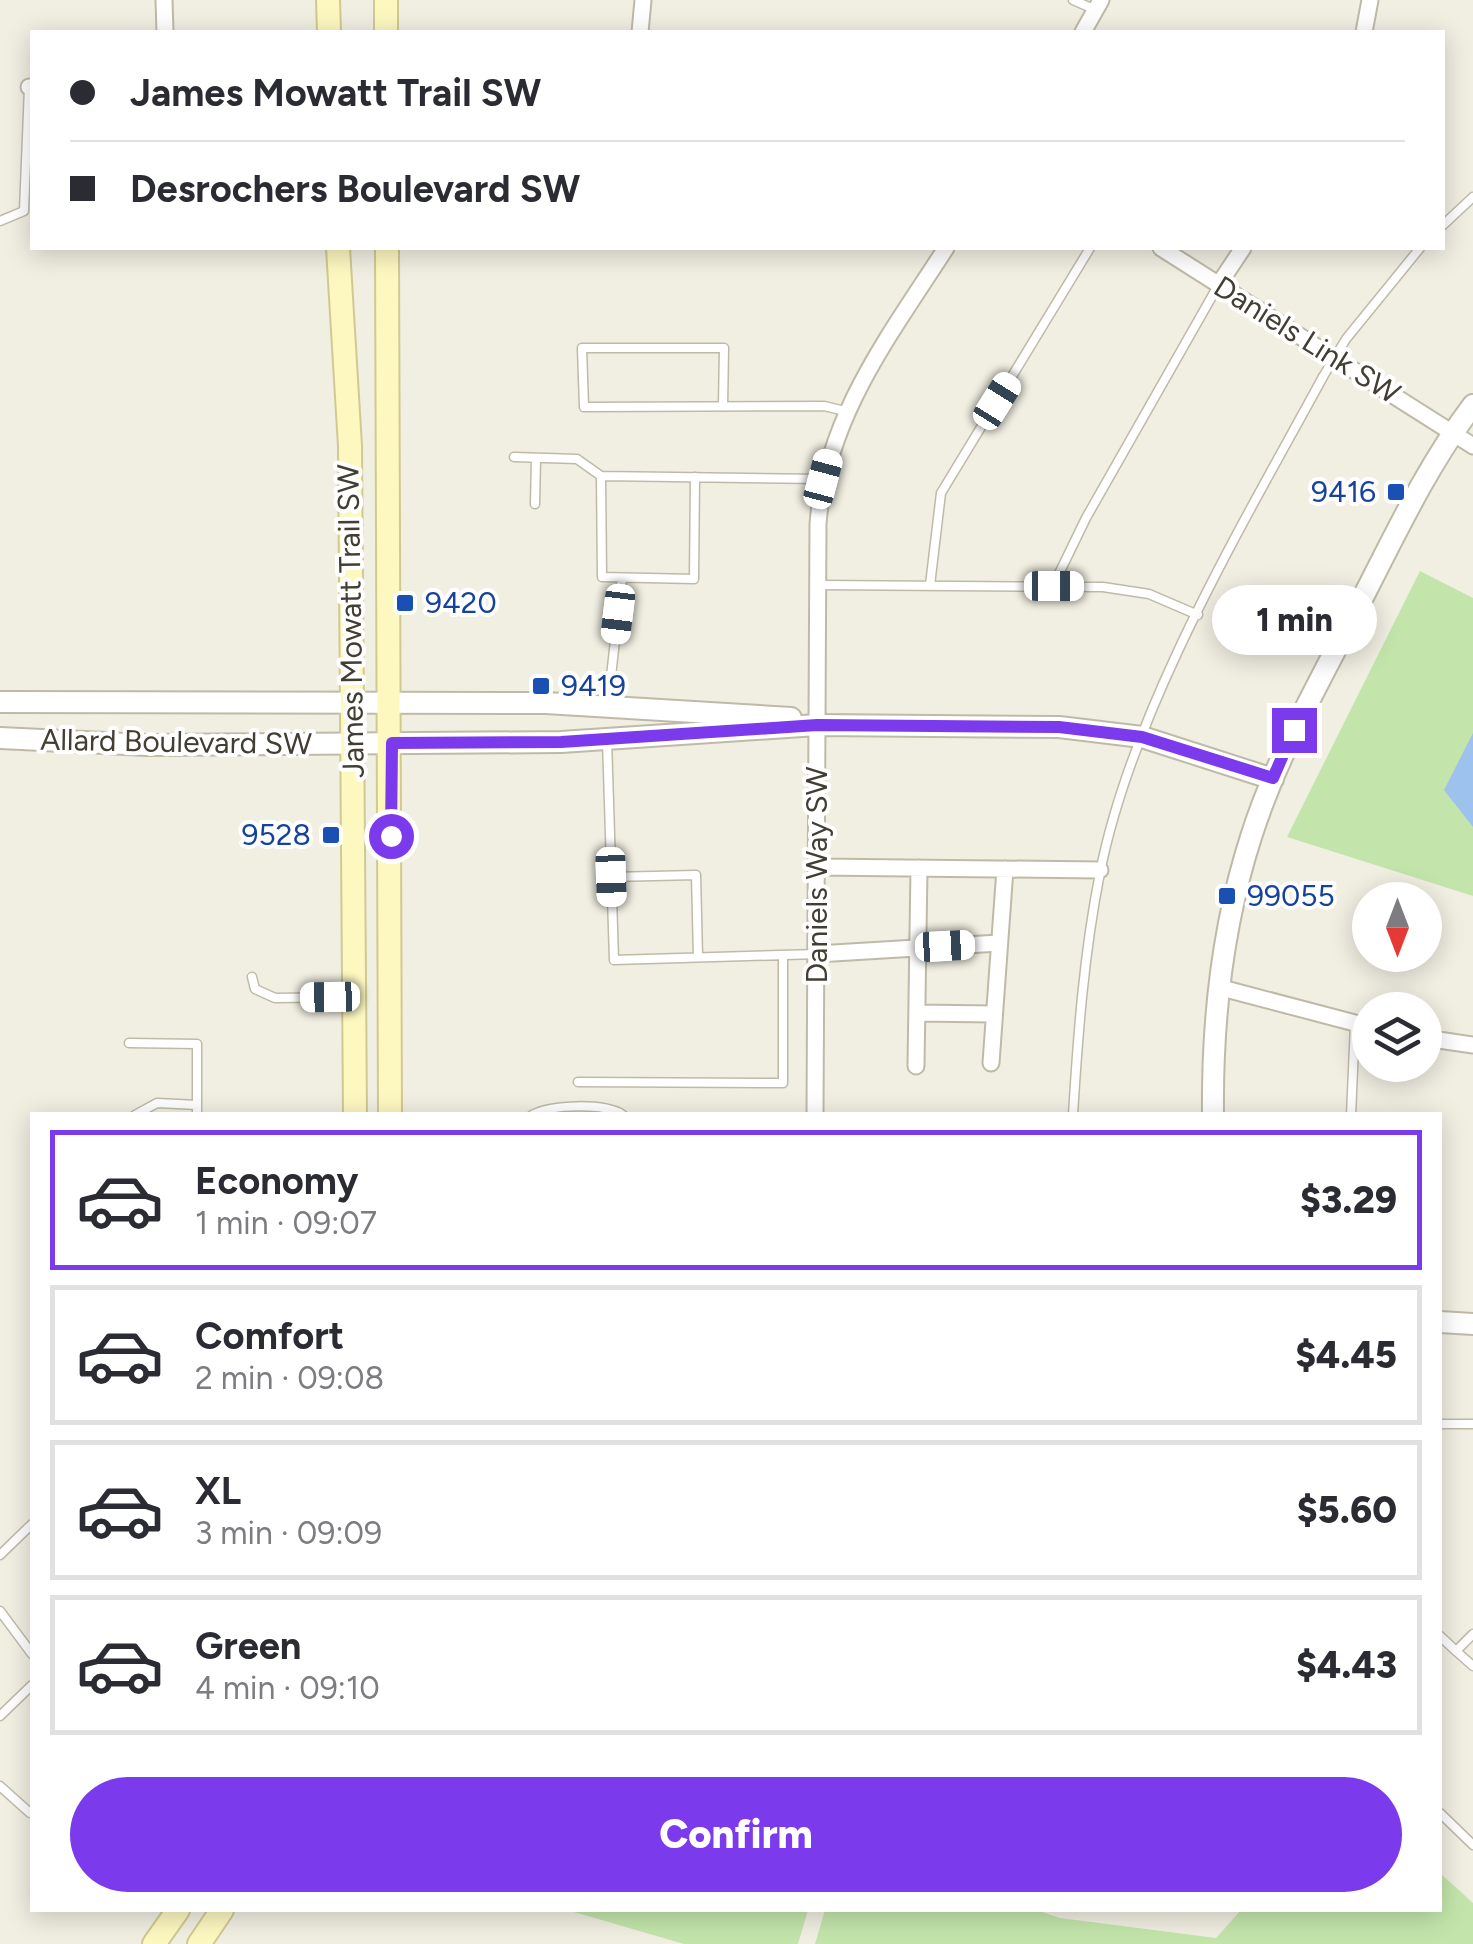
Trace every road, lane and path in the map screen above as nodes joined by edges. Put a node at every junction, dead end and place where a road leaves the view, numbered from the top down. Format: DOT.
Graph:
graph roads {
  1 [pos="164,0"];
  2 [pos="328,0"];
  3 [pos="386,0"];
  4 [pos="643,0"];
  5 [pos="1073,0"];
  6 [pos="1370,0"];
  7 [pos="1098,5"];
  8 [pos="165,30"];
  9 [pos="329,30"];
  10 [pos="386,30"];
  11 [pos="640,30"];
  12 [pos="1084,30"];
  13 [pos="1364,30"];
  14 [pos="30,106"];
  15 [pos="1473,197"];
  16 [pos="0,221"];
  17 [pos="1445,223"];
  18 [pos="338,250"];
  19 [pos="387,250"];
  20 [pos="945,250"];
  21 [pos="1089,250"];
  22 [pos="1164,250"];
  23 [pos="1242,250"];
  24 [pos="1418,250"];
  25 [pos="1219,284"];
  26 [pos="1335,358"];
  27 [pos="1473,404"];
  28 [pos="723,406"];
  29 [pos="845,411"];
  30 [pos="1452,432"];
  31 [pos="1473,446"];
  32 [pos="514,457"];
  33 [pos="536,458"];
  34 [pos="601,476"];
  35 [pos="695,477"];
  36 [pos="823,479"];
  37 [pos="535,504"];
  38 [pos="622,578"];
  39 [pos="818,584"];
  40 [pos="930,586"];
  41 [pos="1054,586"];
  42 [pos="1198,615"];
  43 [pos="0,702"];
  44 [pos="352,703"];
  45 [pos="391,703"];
  46 [pos="608,706"];
  47 [pos="817,725"];
  48 [pos="1142,737"];
  49 [pos="0,738"];
  50 [pos="607,740"];
  51 [pos="392,743"];
  52 [pos="353,744"];
  53 [pos="1273,778"];
  54 [pos="818,868"];
  55 [pos="920,868"];
  56 [pos="1005,869"];
  57 [pos="1100,870"];
  58 [pos="611,877"];
  59 [pos="999,943"];
  60 [pos="918,947"];
  61 [pos="817,954"];
  62 [pos="783,955"];
  63 [pos="698,957"];
  64 [pos="252,977"];
  65 [pos="1218,987"];
  66 [pos="354,997"];
  67 [pos="917,1013"];
  68 [pos="993,1014"];
  69 [pos="1352,1022"];
  70 [pos="1442,1040"];
  71 [pos="130,1042"];
  72 [pos="1473,1045"];
  73 [pos="991,1063"];
  74 [pos="916,1066"];
  75 [pos="578,1082"];
  76 [pos="1354,1082"];
  77 [pos="197,1110"];
  78 [pos="141,1112"];
  79 [pos="355,1112"];
  80 [pos="390,1112"];
  81 [pos="537,1112"];
  82 [pos="616,1112"];
  83 [pos="816,1112"];
  84 [pos="1073,1112"];
  85 [pos="1212,1112"];
  86 [pos="1350,1112"];
  87 [pos="1442,1322"];
  88 [pos="1473,1324"];
  89 [pos="1442,1424"];
  90 [pos="1473,1424"];
  91 [pos="30,1526"];
  92 [pos="0,1555"];
  93 [pos="0,1610"];
  94 [pos="1473,1634"];
  95 [pos="1442,1638"];
  96 [pos="30,1651"];
  97 [pos="1456,1651"];
  98 [pos="1473,1666"];
  99 [pos="30,1687"];
  100 [pos="0,1716"];
  101 [pos="0,1786"];
  102 [pos="30,1808"];
  103 [pos="1442,1815"];
  104 [pos="1473,1844"];
  105 [pos="177,1912"];
  106 [pos="221,1912"];
  107 [pos="154,1944"];
  108 [pos="199,1944"];
  1 -- 8 [label="street"];
  2 -- 9 [label="main road"];
  3 -- 10 [label="main road"];
  4 -- 11 [label="street"];
  5 -- 7 [label="lane"];
  6 -- 13 [label="street"];
  7 -- 12 [label="street"];
  14 -- 16 [label="lane"];
  15 -- 17 [label="lane"];
  18 -- 44 [label="main road, James Mowatt Trail SW"];
  19 -- 45 [label="main road, James Mowatt Trail SW"];
  20 -- 29 [label="street, Daniels Way SW"];
  21 -- 40 [label="lane"];
  22 -- 25 [label="street, Daniels Link SW"];
  23 -- 25 [label="street"];
  24 -- 26 [label="lane"];
  25 -- 26 [label="street, Daniels Link SW"];
  25 -- 41 [label="lane"];
  26 -- 30 [label="street, Daniels Link SW"];
  26 -- 42 [label="lane"];
  27 -- 30 [label="street"];
  28 -- 28 [label="lane"];
  28 -- 29 [label="lane"];
  29 -- 36 [label="street, Daniels Way SW"];
  30 -- 31 [label="street, Daniels Link SW"];
  30 -- 53 [label="street"];
  32 -- 33 [label="lane"];
  33 -- 34 [label="lane"];
  33 -- 37 [label="lane"];
  34 -- 35 [label="lane"];
  34 -- 38 [label="lane"];
  35 -- 36 [label="lane"];
  35 -- 38 [label="lane"];
  36 -- 39 [label="street, Daniels Way SW"];
  38 -- 46 [label="lane"];
  39 -- 40 [label="lane"];
  39 -- 47 [label="street, Daniels Way SW"];
  40 -- 41 [label="lane"];
  41 -- 42 [label="lane"];
  42 -- 48 [label="lane"];
  43 -- 44 [label="street, Allard Boulevard SW"];
  44 -- 45 [label="street, Allard Boulevard SW"];
  44 -- 52 [label="main road, James Mowatt Trail SW"];
  45 -- 46 [label="street, Allard Boulevard SW"];
  45 -- 51 [label="main road, James Mowatt Trail SW"];
  46 -- 47 [label="street, Allard Boulevard SW"];
  47 -- 48 [label="street"];
  47 -- 50 [label="street, Allard Boulevard SW"];
  47 -- 54 [label="street, Daniels Way SW"];
  48 -- 53 [label="street"];
  48 -- 57 [label="lane"];
  49 -- 52 [label="street, Allard Boulevard SW"];
  50 -- 51 [label="street, Allard Boulevard SW"];
  50 -- 58 [label="lane"];
  51 -- 52 [label="street, Allard Boulevard SW"];
  51 -- 80 [label="main road, James Mowatt Trail SW"];
  52 -- 66 [label="main road, James Mowatt Trail SW"];
  53 -- 65 [label="street"];
  54 -- 55 [label="street"];
  54 -- 61 [label="street, Daniels Way SW"];
  55 -- 56 [label="street"];
  55 -- 60 [label="street"];
  56 -- 57 [label="street"];
  56 -- 59 [label="street"];
  57 -- 84 [label="lane"];
  58 -- 63 [label="lane"];
  58 -- 63 [label="lane"];
  59 -- 60 [label="street"];
  59 -- 68 [label="street"];
  60 -- 61 [label="street"];
  60 -- 67 [label="street"];
  61 -- 62 [label="lane"];
  61 -- 83 [label="street, Daniels Way SW"];
  62 -- 63 [label="lane"];
  62 -- 75 [label="lane"];
  64 -- 66 [label="lane"];
  65 -- 69 [label="street"];
  65 -- 85 [label="street"];
  66 -- 79 [label="main road, James Mowatt Trail SW"];
  67 -- 68 [label="street"];
  67 -- 74 [label="street"];
  68 -- 73 [label="street"];
  70 -- 72 [label="street"];
  71 -- 77 [label="lane"];
  76 -- 86 [label="lane"];
  77 -- 78 [label="lane"];
  81 -- 82 [label="lane"];
  87 -- 88 [label="street"];
  89 -- 90 [label="lane"];
  91 -- 92 [label="lane"];
  93 -- 96 [label="lane"];
  94 -- 97 [label="lane"];
  95 -- 97 [label="lane"];
  97 -- 98 [label="lane"];
  99 -- 100 [label="lane"];
  101 -- 102 [label="lane"];
  103 -- 104 [label="lane"];
  105 -- 107 [label="main road"];
  106 -- 108 [label="main road"];
}
